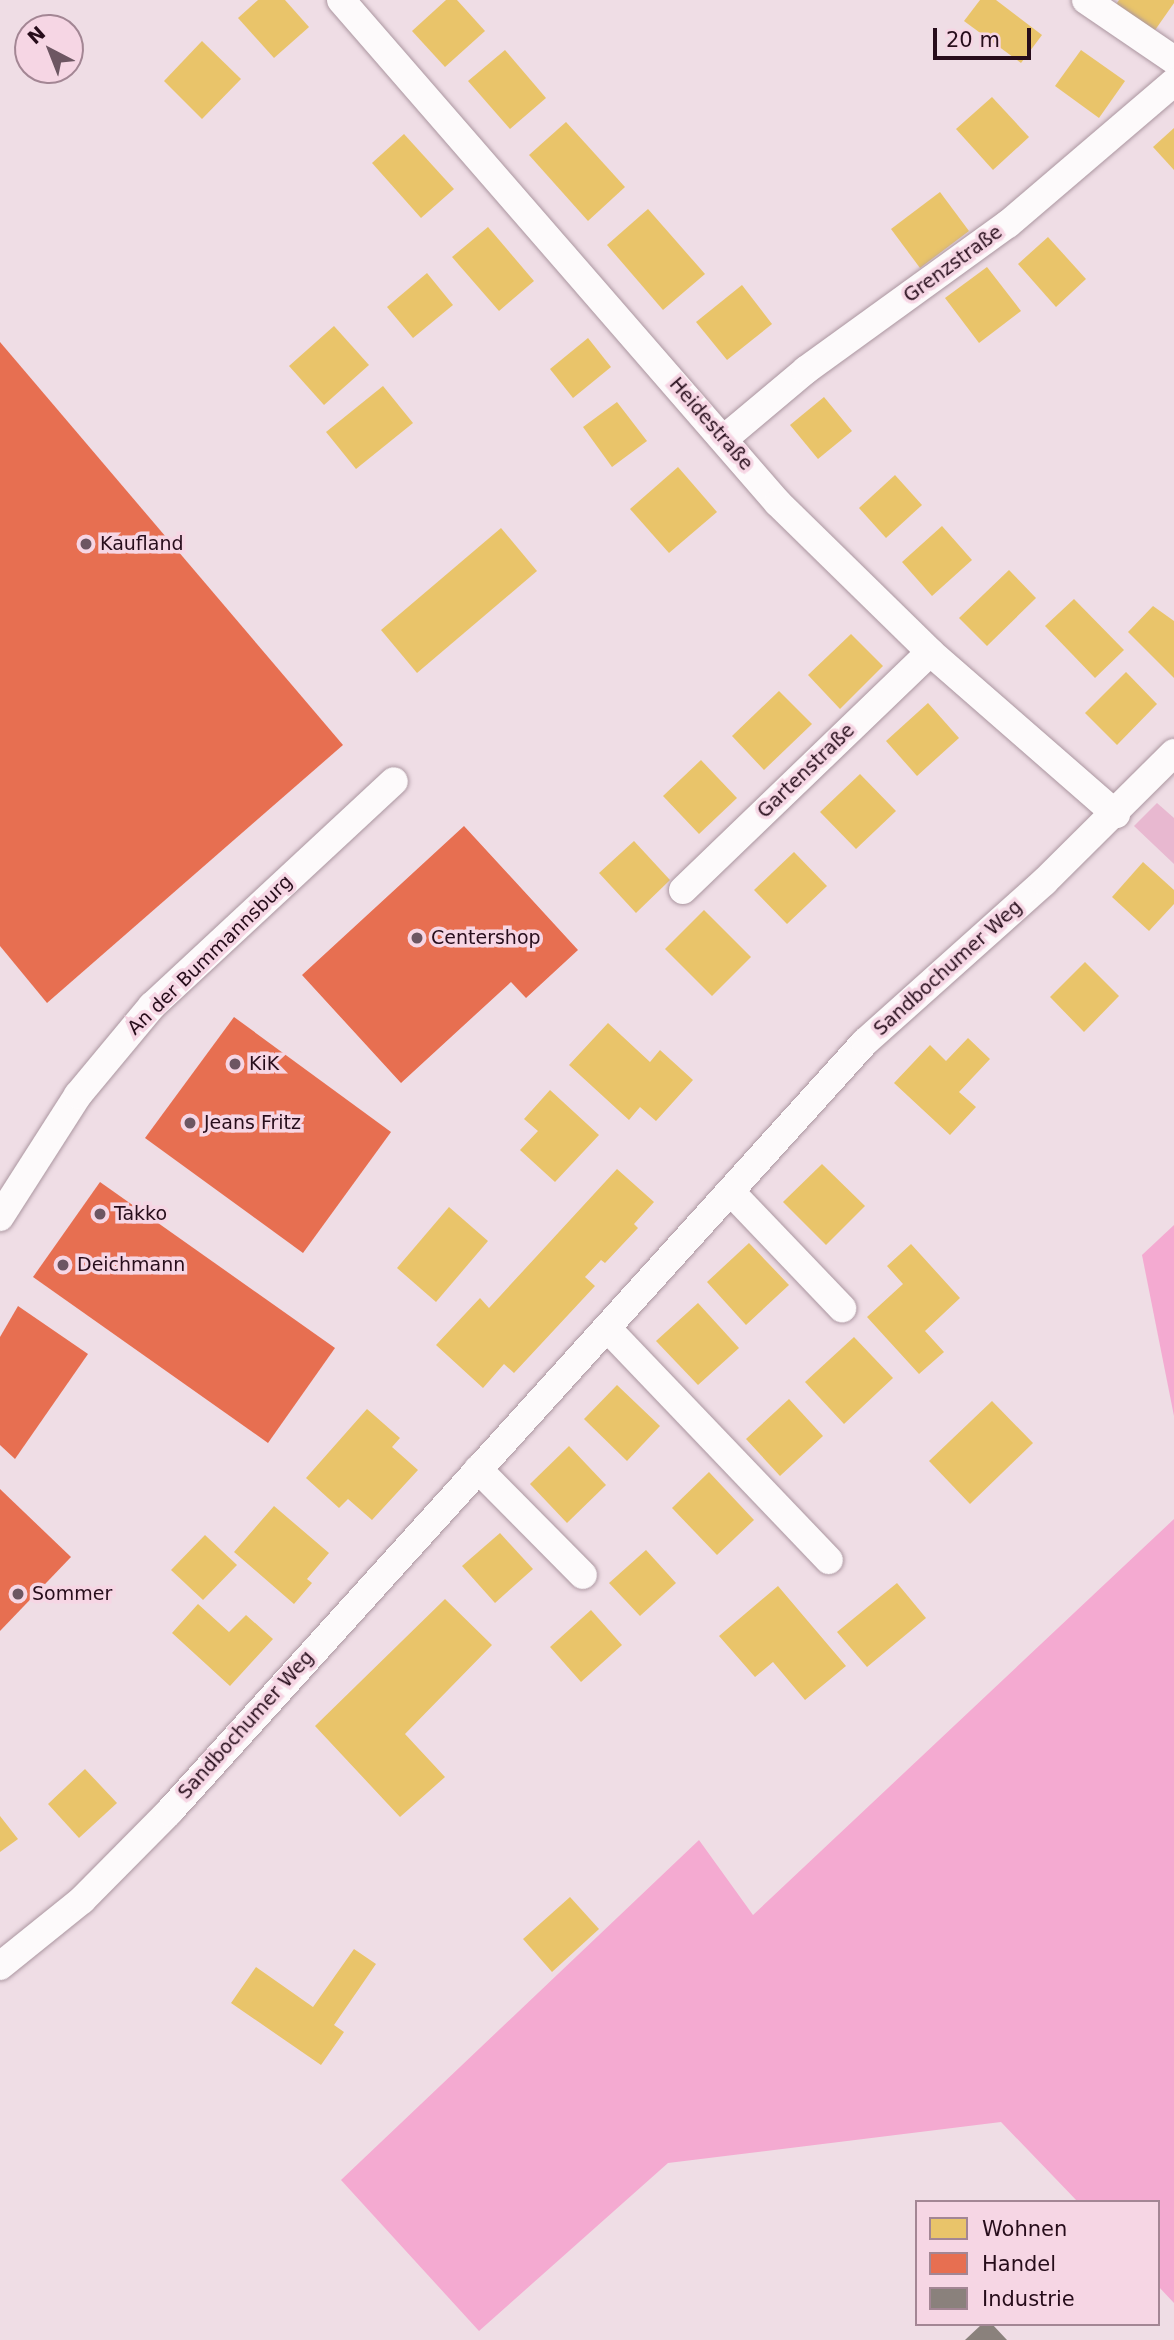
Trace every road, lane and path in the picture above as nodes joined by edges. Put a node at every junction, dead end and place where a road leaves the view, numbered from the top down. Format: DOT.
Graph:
graph roads {
  1 [pos="341,0"];
  2 [pos="1086,0"];
  3 [pos="1174,60"];
  4 [pos="1174,82"];
  5 [pos="725,438"];
  6 [pos="930,652"];
  7 [pos="1174,753"];
  8 [pos="394,781"];
  9 [pos="1116,814"];
  10 [pos="683,890"];
  11 [pos="731,1192"];
  12 [pos="0,1217"];
  13 [pos="842,1308"];
  14 [pos="607,1328"];
  15 [pos="478,1469"];
  16 [pos="829,1560"];
  17 [pos="583,1575"];
  18 [pos="0,1966"];
  1 -- 5 [label="street, Heidestraße"];
  2 -- 3 [label="street"];
  4 -- 5 [label="street, Grenzstraße"];
  5 -- 6 [label="street, Heidestraße"];
  6 -- 9 [label="street, Heidestraße"];
  6 -- 10 [label="street, Gartenstraße"];
  7 -- 9 [label="street, Sandbochumer Weg"];
  8 -- 12 [label="street, An der Bummannsburg"];
  9 -- 11 [label="street, Sandbochumer Weg"];
  11 -- 13 [label="street"];
  11 -- 14 [label="street, Sandbochumer Weg"];
  14 -- 15 [label="street, Sandbochumer Weg"];
  14 -- 16 [label="street"];
  15 -- 17 [label="street"];
  15 -- 18 [label="street, Sandbochumer Weg"];
}
